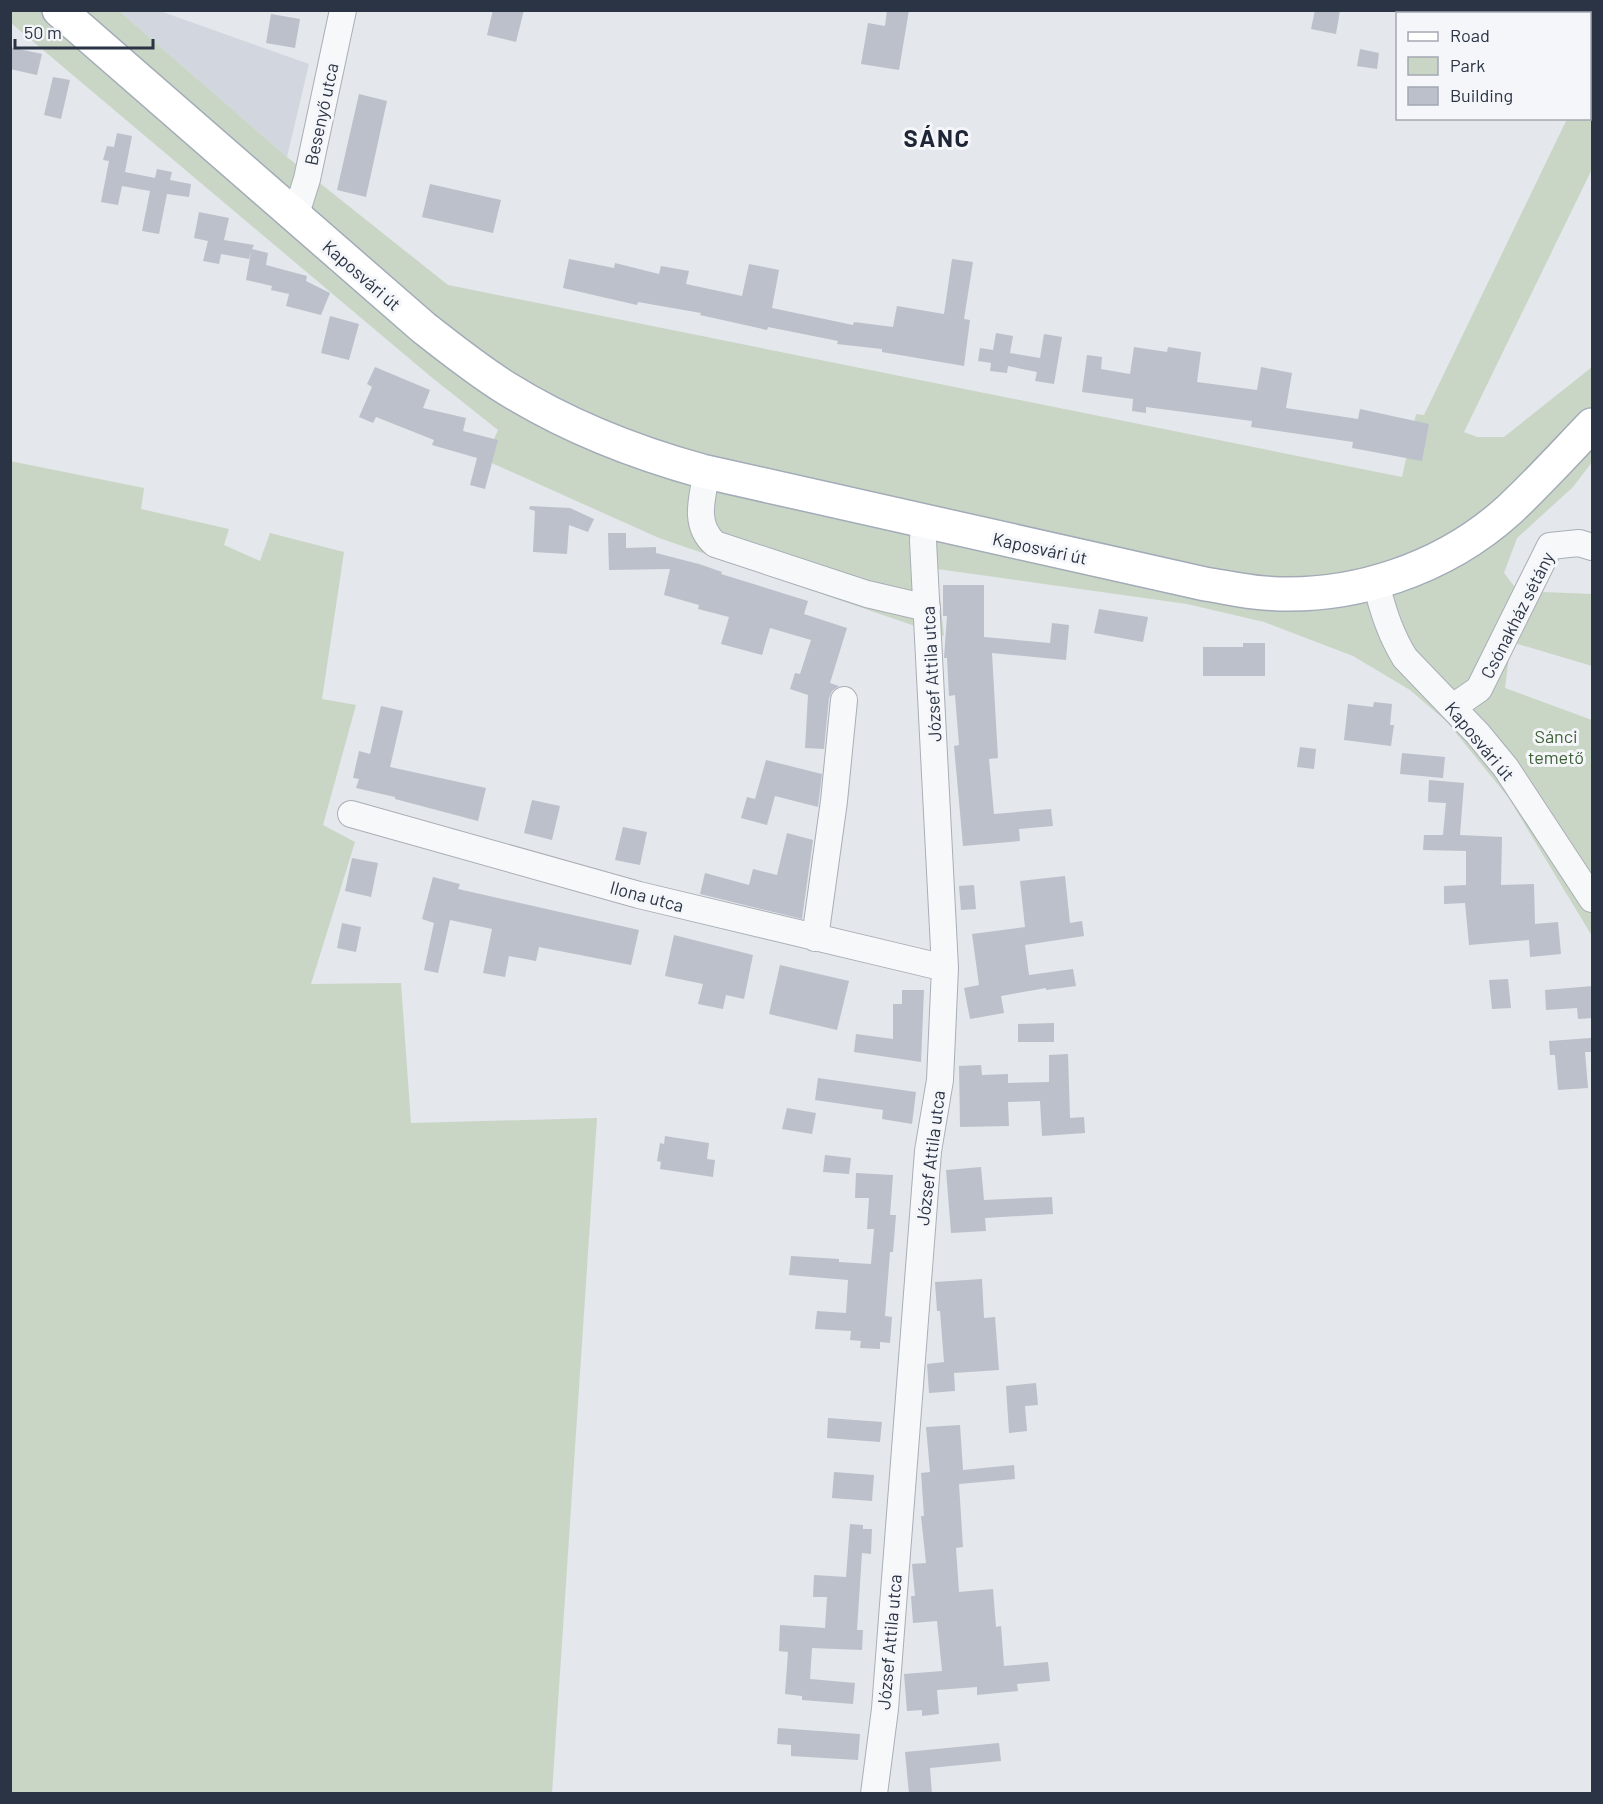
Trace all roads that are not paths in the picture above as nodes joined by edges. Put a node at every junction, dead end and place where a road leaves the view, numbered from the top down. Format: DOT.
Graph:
graph roads {
  1 [pos="59,10"];
  2 [pos="343,10"];
  3 [pos="295,217"];
  4 [pos="1593,425"];
  5 [pos="707,472"];
  6 [pos="924,522"];
  7 [pos="1593,547"];
  8 [pos="1376,582"];
  9 [pos="927,608"];
  10 [pos="844,700"];
  11 [pos="1453,707"];
  12 [pos="351,814"];
  13 [pos="1593,900"];
  14 [pos="815,938"];
  15 [pos="945,968"];
  16 [pos="874,1794"];
  1 -- 3 [label="main road, Kaposvári út"];
  2 -- 3 [label="street, Besenyő utca"];
  3 -- 5 [label="main road, Kaposvári út"];
  4 -- 8 [label="main road, Kaposvári út"];
  5 -- 6 [label="main road, Kaposvári út"];
  5 -- 9 [label="street"];
  6 -- 8 [label="main road, Kaposvári út"];
  6 -- 9 [label="street, József Attila utca"];
  7 -- 11 [label="street, Csónakház sétány"];
  8 -- 11 [label="street, Kaposvári út"];
  9 -- 15 [label="street, József Attila utca"];
  10 -- 14 [label="street"];
  11 -- 13 [label="street, Kaposvári út"];
  12 -- 14 [label="street, Ilona utca"];
  14 -- 15 [label="street, Ilona utca"];
  15 -- 16 [label="street, József Attila utca"];
}
